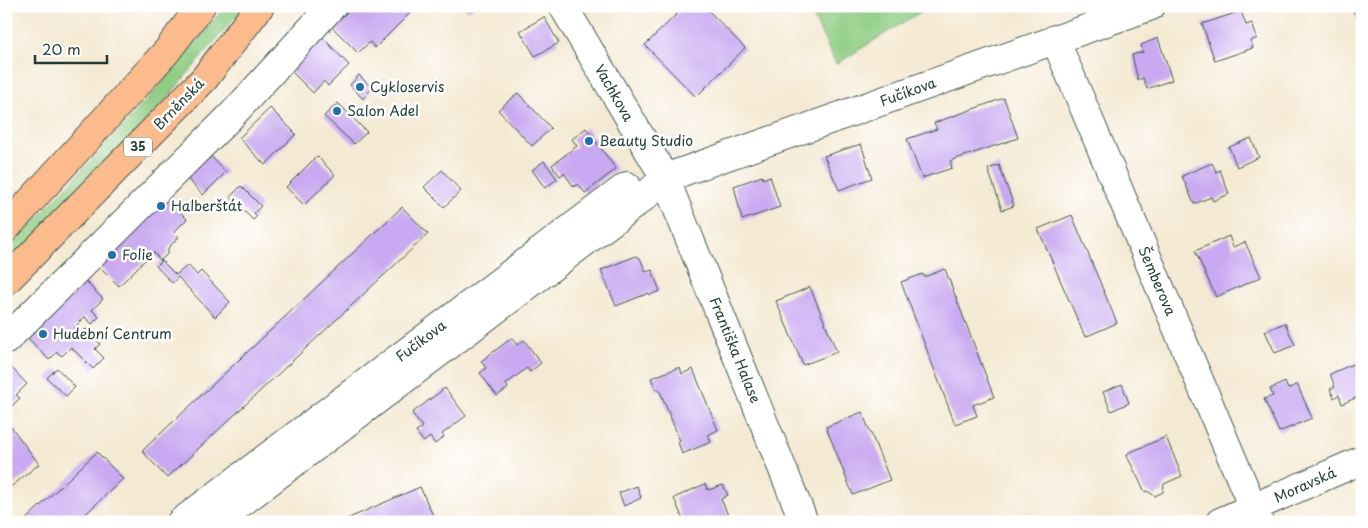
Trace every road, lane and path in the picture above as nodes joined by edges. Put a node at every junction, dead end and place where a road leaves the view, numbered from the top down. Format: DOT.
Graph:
graph roads {
  1 [pos="201,6"];
  2 [pos="260,6"];
  3 [pos="332,6"];
  4 [pos="563,6"];
  5 [pos="1152,6"];
  6 [pos="1055,39"];
  7 [pos="665,178"];
  8 [pos="6,228"];
  9 [pos="6,281"];
  10 [pos="6,340"];
  11 [pos="1362,460"];
  12 [pos="1256,515"];
  13 [pos="181,522"];
  14 [pos="216,522"];
  15 [pos="804,522"];
  16 [pos="1220,522"];
  1 -- 8 [label="main road"];
  2 -- 9 [label="main road, Brněnská / 35"];
  3 -- 10 [label="street"];
  4 -- 7 [label="street, Vachkova"];
  5 -- 6 [label="street, Fučíkova"];
  6 -- 7 [label="street, Fučíkova"];
  6 -- 12 [label="street, Šemberova"];
  7 -- 13 [label="street, Fučíkova"];
  7 -- 14 [label="street, Fučíkova"];
  7 -- 15 [label="street, Františka Halase"];
  11 -- 12 [label="street, Moravská"];
  12 -- 16 [label="street, Moravská"];
}
